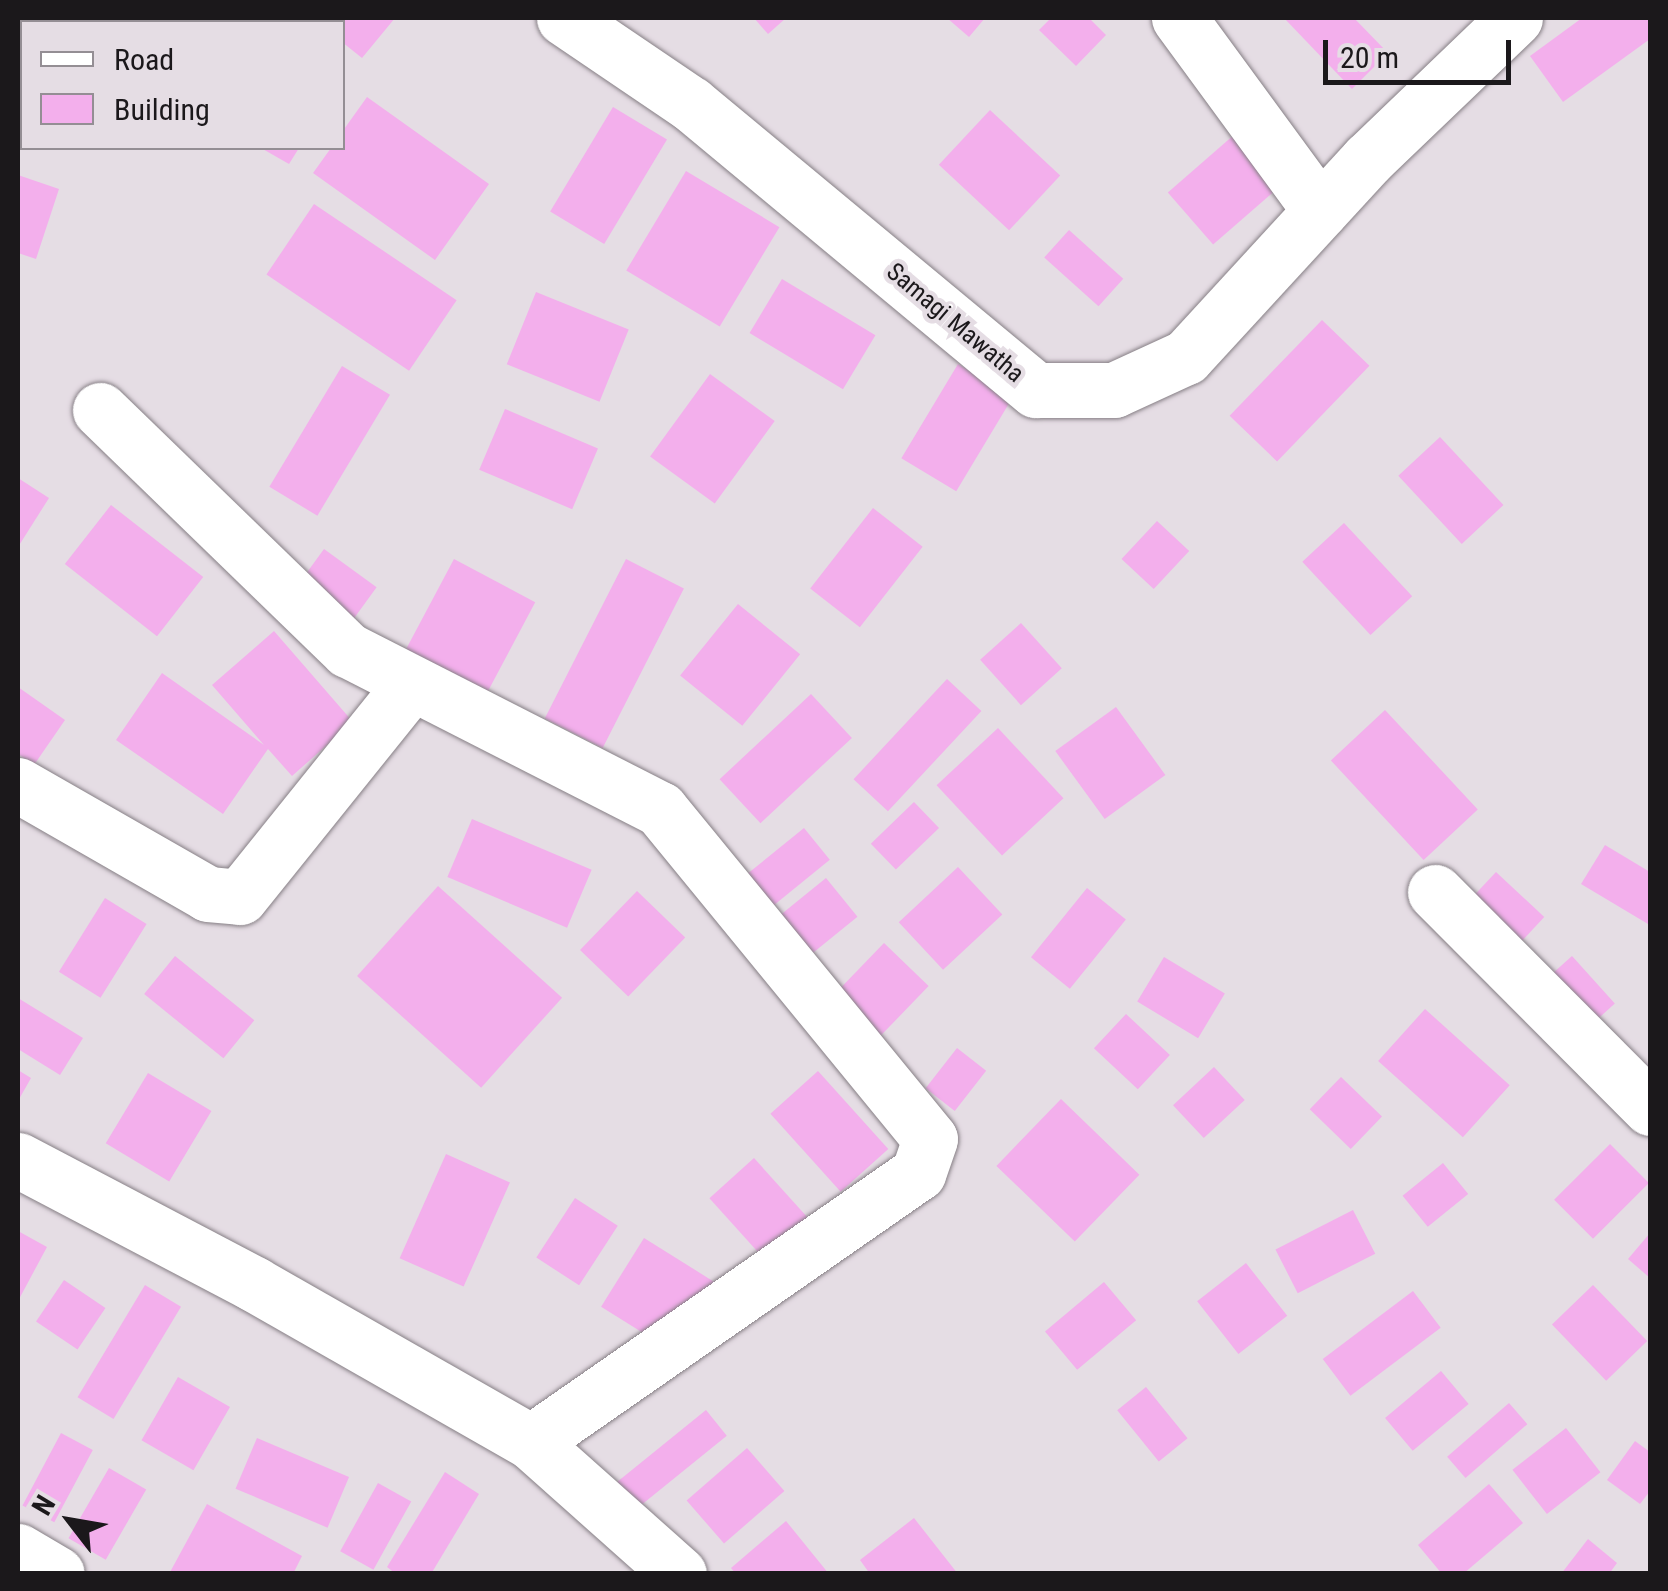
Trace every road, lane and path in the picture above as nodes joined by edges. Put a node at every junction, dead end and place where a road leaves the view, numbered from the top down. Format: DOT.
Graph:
graph roads {
  1 [pos="564,18"];
  2 [pos="1179,18"];
  3 [pos="1516,18"];
  4 [pos="1320,212"];
  5 [pos="100,410"];
  6 [pos="412,684"];
  7 [pos="18,784"];
  8 [pos="1435,892"];
  9 [pos="1650,1108"];
  10 [pos="18,1160"];
  11 [pos="531,1442"];
  12 [pos="18,1551"];
  13 [pos="57,1574"];
  14 [pos="679,1574"];
  1 -- 4 [label="street, Samagi Mawatha"];
  2 -- 4 [label="street"];
  3 -- 4 [label="street, Samagi Mawatha"];
  5 -- 6 [label="street"];
  6 -- 7 [label="street"];
  6 -- 11 [label="street"];
  8 -- 9 [label="street"];
  10 -- 11 [label="street"];
  11 -- 14 [label="street"];
  12 -- 13 [label="street"];
}
